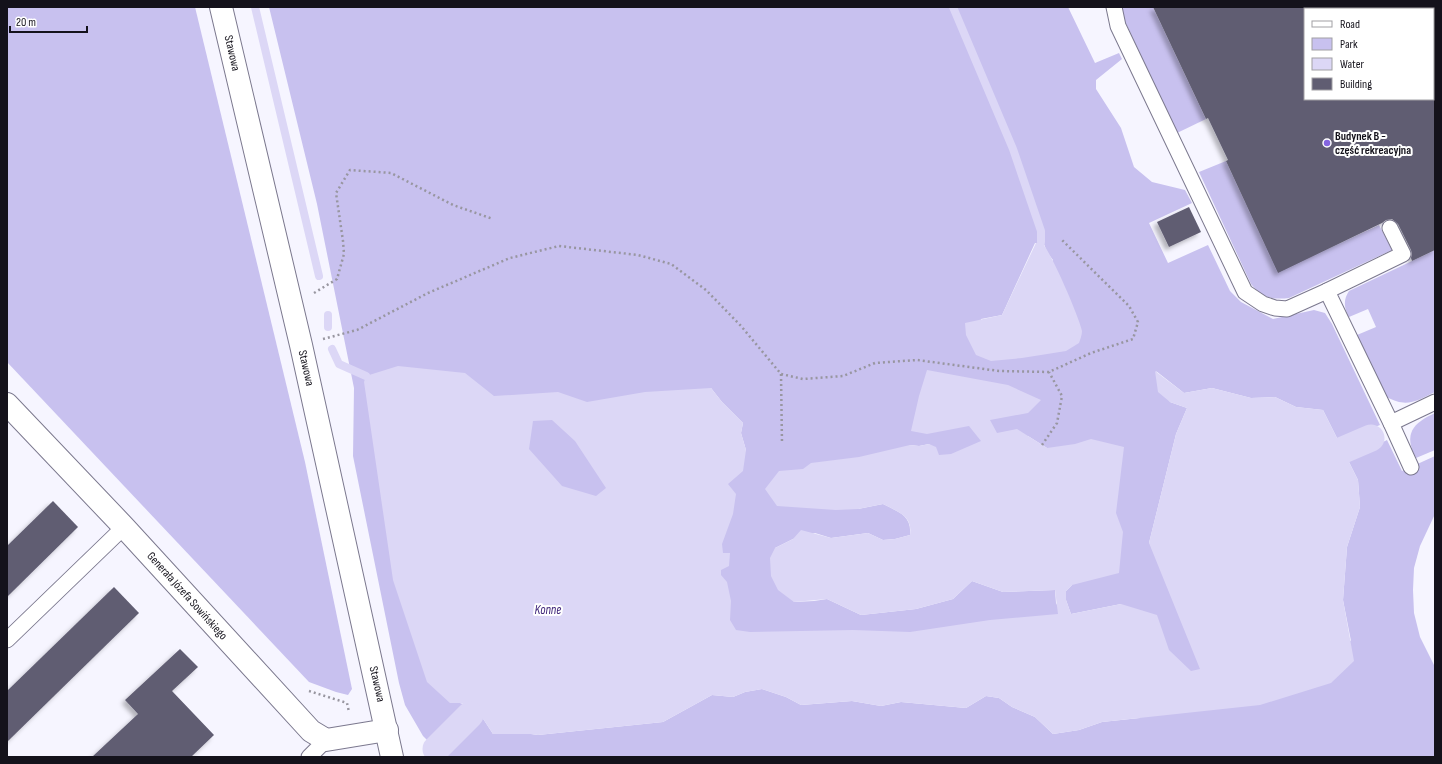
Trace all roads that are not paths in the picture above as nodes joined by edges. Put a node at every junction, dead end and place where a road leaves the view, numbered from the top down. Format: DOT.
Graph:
graph roads {
  1 [pos="221,7"];
  2 [pos="1114,7"];
  3 [pos="1390,228"];
  4 [pos="1327,291"];
  5 [pos="1435,402"];
  6 [pos="7,404"];
  7 [pos="1391,423"];
  8 [pos="1411,467"];
  9 [pos="124,526"];
  10 [pos="7,640"];
  11 [pos="387,730"];
  12 [pos="326,740"];
  13 [pos="309,757"];
  14 [pos="392,757"];
  1 -- 11 [label="street, Stawowa"];
  2 -- 4 [label="lane"];
  3 -- 4 [label="lane"];
  4 -- 7 [label="lane"];
  5 -- 7 [label="lane"];
  6 -- 9 [label="street, Generała Józefa Sowińskiego"];
  7 -- 8 [label="lane"];
  9 -- 10 [label="lane"];
  9 -- 12 [label="street, Generała Józefa Sowińskiego"];
  11 -- 12 [label="street"];
  11 -- 14 [label="street, Stawowa"];
  12 -- 13 [label="lane"];
}
